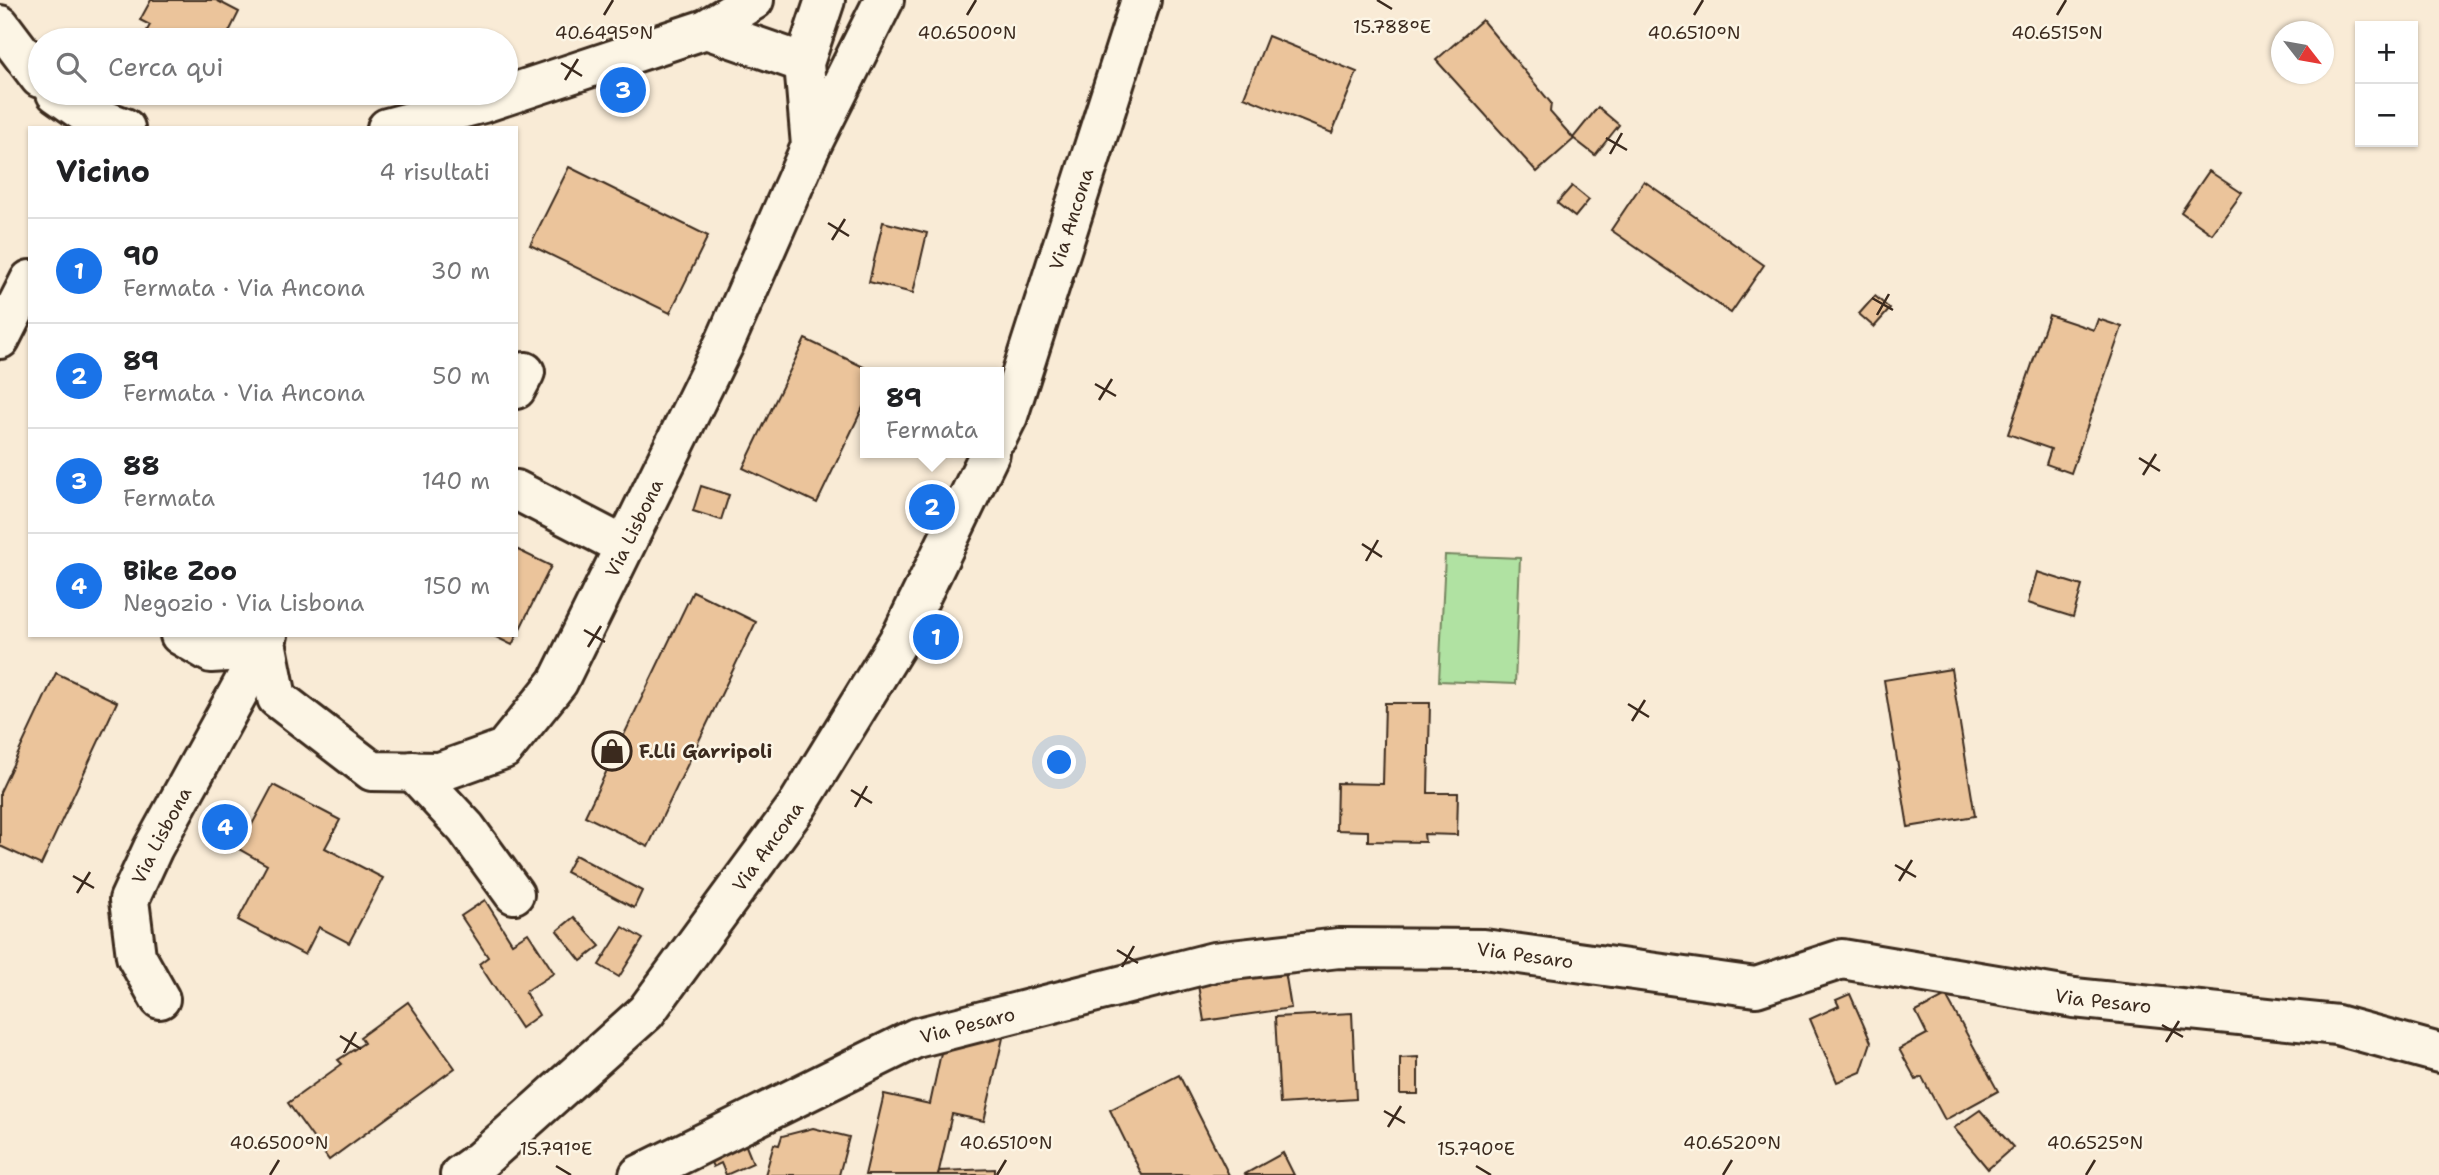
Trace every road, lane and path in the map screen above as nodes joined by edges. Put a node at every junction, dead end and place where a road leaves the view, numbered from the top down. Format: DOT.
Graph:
graph roads {
  1 [pos="754,0"];
  2 [pos="825,0"];
  3 [pos="884,0"];
  4 [pos="1141,0"];
  5 [pos="0,25"];
  6 [pos="706,29"];
  7 [pos="28,62"];
  8 [pos="804,63"];
  9 [pos="518,91"];
  10 [pos="475,105"];
  11 [pos="72,111"];
  12 [pos="119,126"];
  13 [pos="395,126"];
  14 [pos="811,146"];
  15 [pos="28,284"];
  16 [pos="0,339"];
  17 [pos="1004,425"];
  18 [pos="988,458"];
  19 [pos="518,491"];
  20 [pos="624,546"];
  21 [pos="183,637"];
  22 [pos="267,639"];
  23 [pos="413,771"];
  24 [pos="514,894"];
  25 [pos="160,999"];
  26 [pos="2439,1053"];
  27 [pos="460,1175"];
  28 [pos="639,1175"];
  1 -- 6 [label="street"];
  2 -- 8 [label="street, Via Lisbona"];
  3 -- 14 [label="street"];
  4 -- 17 [label="street, Via Ancona"];
  5 -- 7 [label="street"];
  6 -- 8 [label="street"];
  6 -- 9 [label="street"];
  8 -- 14 [label="street, Via Lisbona"];
  10 -- 13 [label="street"];
  11 -- 12 [label="street"];
  14 -- 20 [label="street, Via Lisbona"];
  15 -- 16 [label="street"];
  18 -- 27 [label="street, Via Ancona"];
  19 -- 20 [label="street"];
  20 -- 23 [label="street, Via Lisbona"];
  21 -- 22 [label="street"];
  22 -- 23 [label="street, Via Lisbona"];
  22 -- 25 [label="street, Via Lisbona"];
  23 -- 24 [label="street"];
  26 -- 28 [label="street, Via Pesaro"];
}
